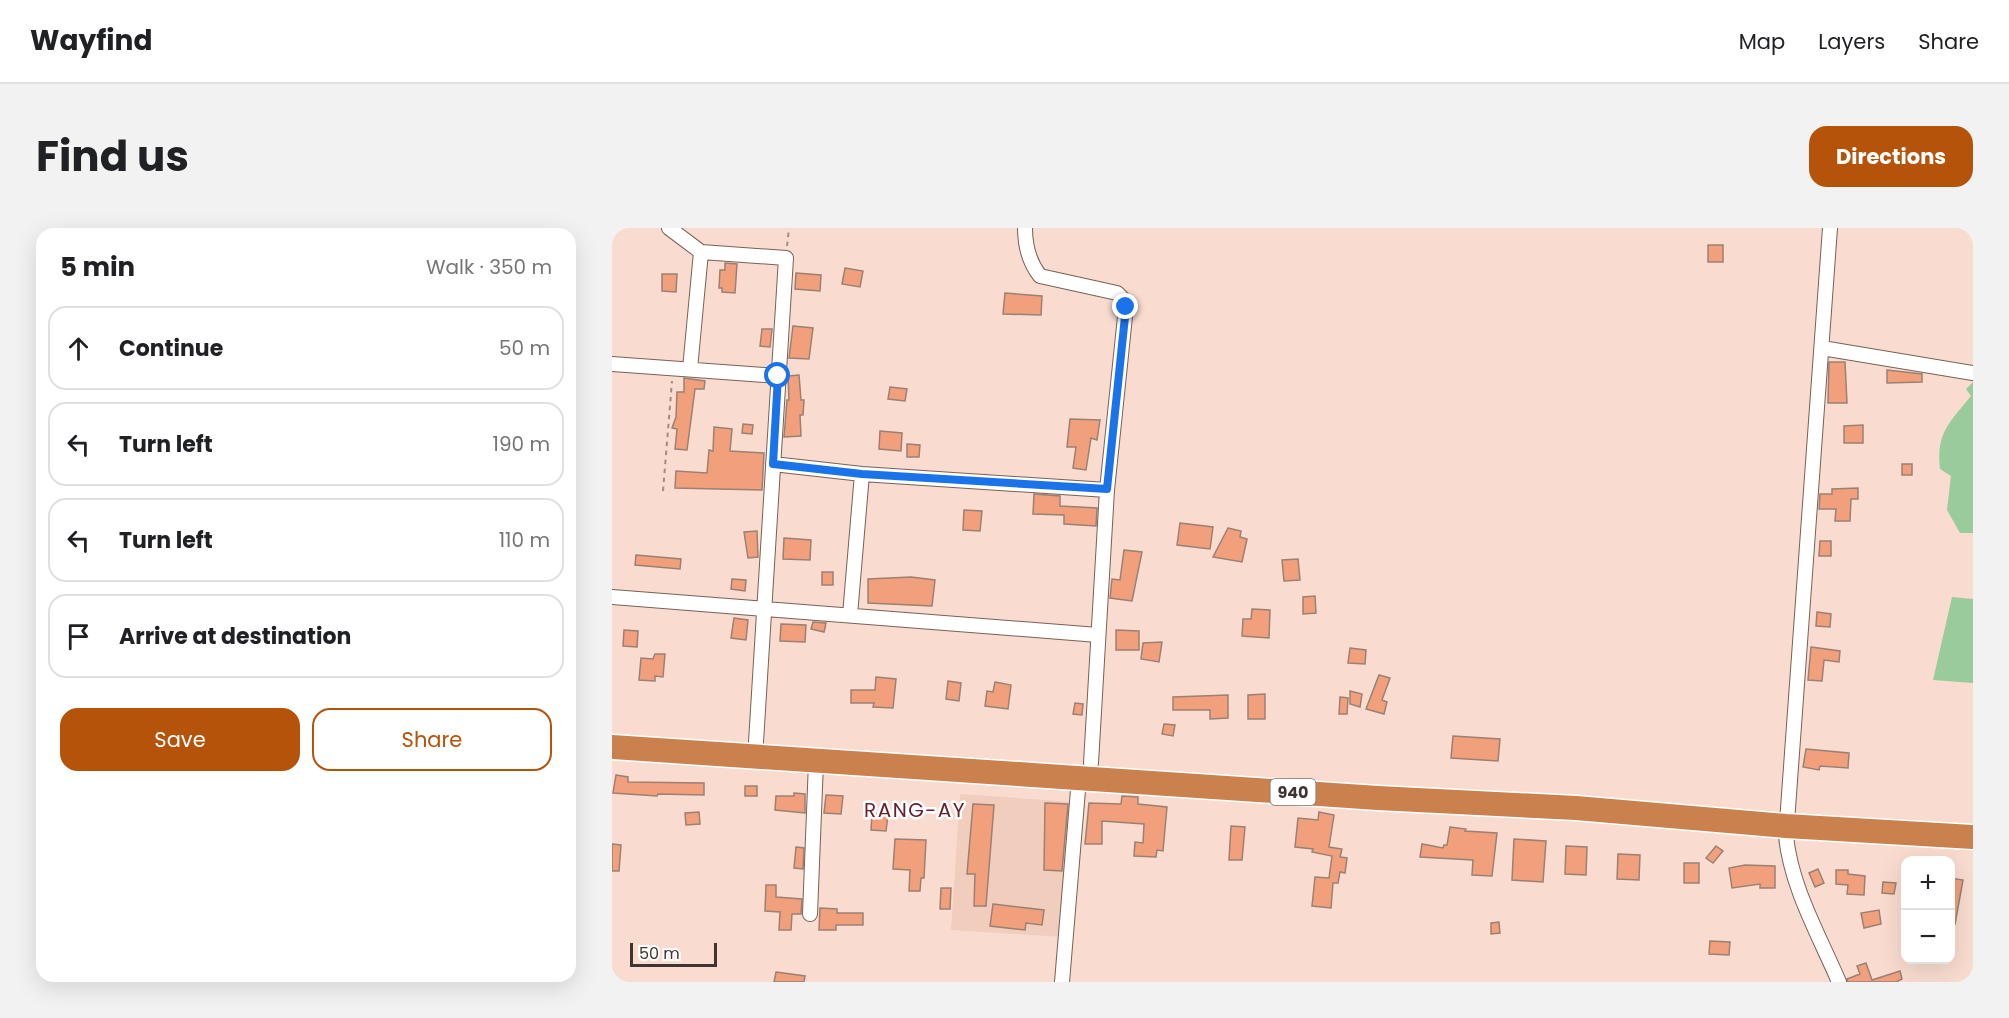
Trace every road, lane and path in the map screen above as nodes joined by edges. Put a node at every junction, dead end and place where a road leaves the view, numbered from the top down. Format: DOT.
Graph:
graph roads {
  1 [pos="669,228"];
  2 [pos="789,228"];
  3 [pos="1025,228"];
  4 [pos="1830,228"];
  5 [pos="701,252"];
  6 [pos="786,258"];
  7 [pos="1822,348"];
  8 [pos="612,364"];
  9 [pos="673,369"];
  10 [pos="690,369"];
  11 [pos="1973,373"];
  12 [pos="778,376"];
  13 [pos="773,464"];
  14 [pos="862,474"];
  15 [pos="1107,489"];
  16 [pos="663,491"];
  17 [pos="612,597"];
  18 [pos="764,608"];
  19 [pos="850,615"];
  20 [pos="1098,635"];
  21 [pos="612,732"];
  22 [pos="756,742"];
  23 [pos="612,747"];
  24 [pos="816,762"];
  25 [pos="1085,771"];
  26 [pos="1787,818"];
  27 [pos="1973,821"];
  28 [pos="1973,837"];
  29 [pos="810,914"];
  30 [pos="1062,982"];
  31 [pos="1839,982"];
  1 -- 5 [label="street"];
  2 -- 6 [label="path"];
  3 -- 15 [label="street"];
  4 -- 7 [label="street"];
  5 -- 6 [label="street"];
  5 -- 10 [label="street"];
  6 -- 12 [label="street"];
  7 -- 11 [label="street"];
  7 -- 26 [label="street"];
  8 -- 9 [label="street"];
  9 -- 10 [label="street"];
  9 -- 16 [label="path"];
  10 -- 12 [label="street"];
  12 -- 13 [label="street"];
  13 -- 14 [label="street"];
  13 -- 18 [label="street"];
  14 -- 15 [label="street"];
  14 -- 19 [label="street"];
  15 -- 20 [label="street"];
  17 -- 18 [label="street"];
  18 -- 19 [label="street"];
  18 -- 22 [label="street"];
  19 -- 20 [label="street"];
  20 -- 25 [label="street"];
  21 -- 22 [label="highway, 940"];
  22 -- 25 [label="highway, 940"];
  23 -- 24 [label="highway, 940"];
  24 -- 25 [label="highway, 940"];
  24 -- 29 [label="street"];
  25 -- 26 [label="highway, 940"];
  25 -- 30 [label="street"];
  26 -- 27 [label="highway, 940"];
  26 -- 28 [label="highway, 940"];
  26 -- 31 [label="street"];
}
